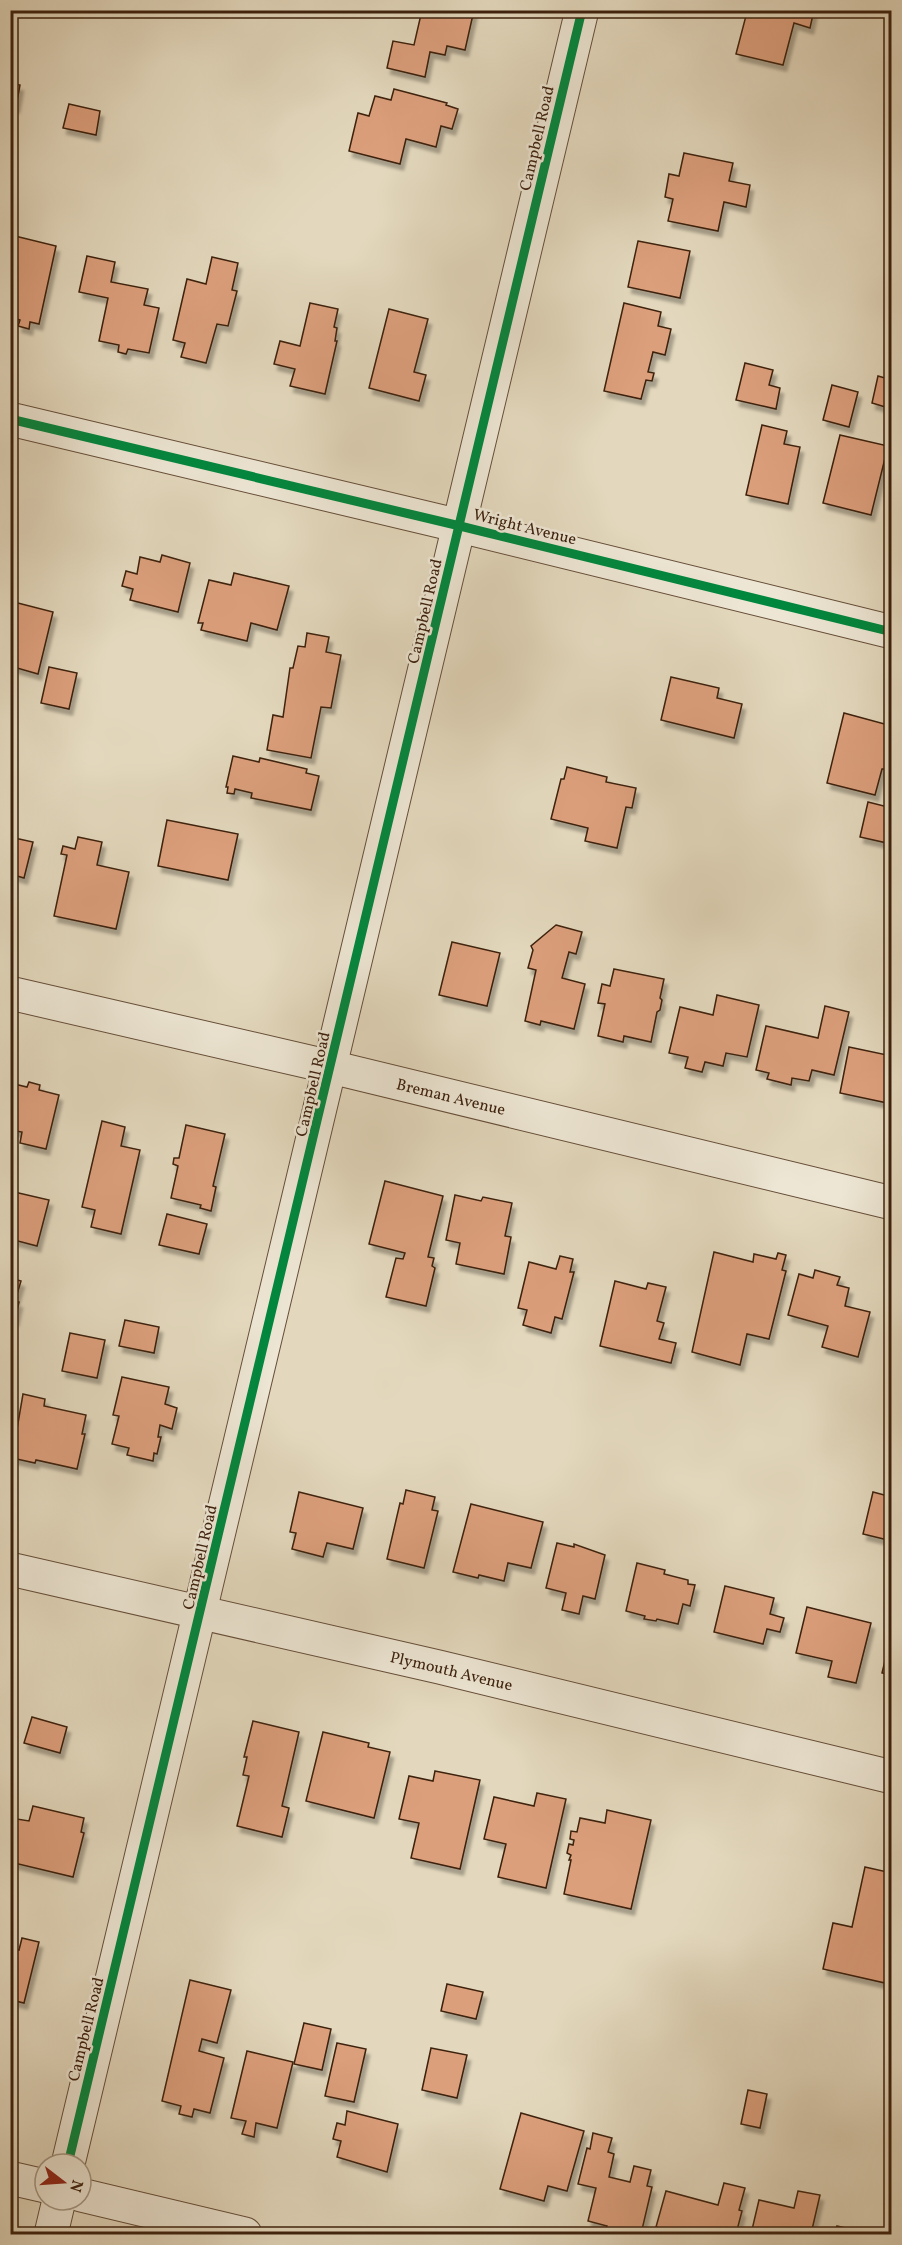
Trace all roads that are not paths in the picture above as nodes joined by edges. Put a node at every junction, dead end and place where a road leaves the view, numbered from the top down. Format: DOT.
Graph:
graph roads {
  1 [pos="582,10"];
  2 [pos="10,419"];
  3 [pos="460,526"];
  4 [pos="891,632"];
  5 [pos="10,993"];
  6 [pos="331,1067"];
  7 [pos="891,1203"];
  8 [pos="10,1569"];
  9 [pos="201,1614"];
  10 [pos="891,1777"];
  11 [pos="71,2152"];
  12 [pos="10,2178"];
  13 [pos="33,2183"];
  14 [pos="93,2198"];
  15 [pos="56,2212"];
  16 [pos="51,2235"];
  17 [pos="245,2235"];
  1 -- 3 [label="street, Campbell Road"];
  2 -- 3 [label="street, Wright Avenue"];
  3 -- 4 [label="street, Wright Avenue"];
  3 -- 6 [label="street, Campbell Road"];
  5 -- 6 [label="street, Breman Avenue"];
  6 -- 7 [label="street, Breman Avenue"];
  6 -- 9 [label="street, Campbell Road"];
  8 -- 9 [label="street, Plymouth Avenue"];
  9 -- 10 [label="street, Plymouth Avenue"];
  9 -- 11 [label="street, Campbell Road"];
  12 -- 13 [label="street"];
  14 -- 17 [label="street"];
  15 -- 16 [label="street"];
}
